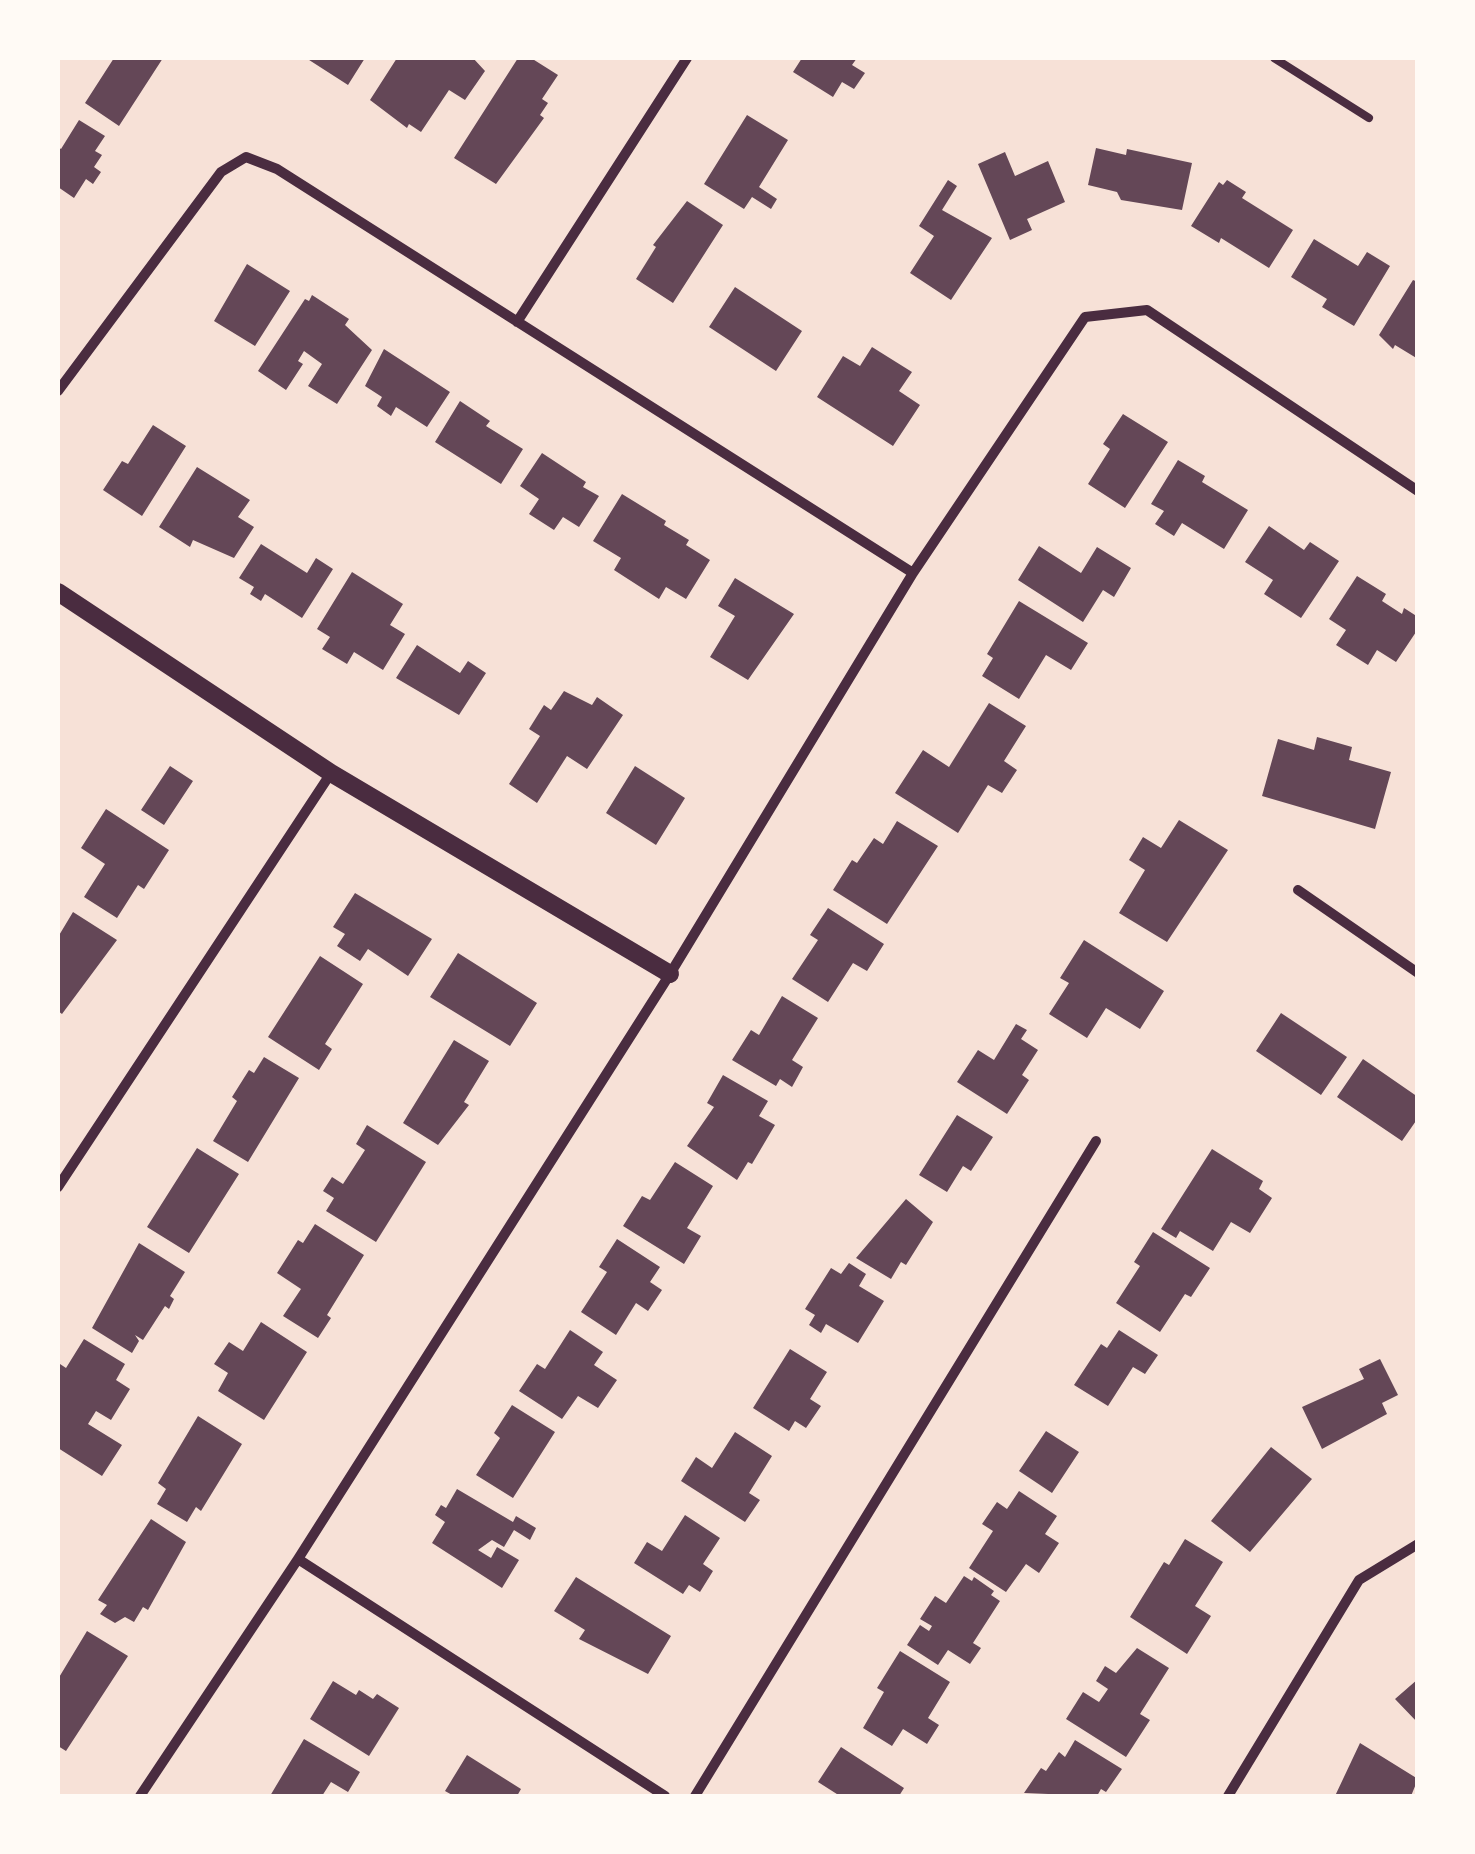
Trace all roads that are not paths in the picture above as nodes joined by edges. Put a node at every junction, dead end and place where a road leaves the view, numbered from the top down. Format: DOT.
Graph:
graph roads {
  1 [pos="687,58"];
  2 [pos="1274,58"];
  3 [pos="1369,118"];
  4 [pos="517,322"];
  5 [pos="58,391"];
  6 [pos="1418,491"];
  7 [pos="912,574"];
  8 [pos="58,592"];
  9 [pos="331,773"];
  10 [pos="1298,890"];
  11 [pos="1418,973"];
  12 [pos="670,974"];
  13 [pos="1096,1140"];
  14 [pos="58,1187"];
  15 [pos="1418,1544"];
  16 [pos="298,1559"];
  17 [pos="140,1796"];
  18 [pos="665,1796"];
  19 [pos="695,1796"];
  20 [pos="1228,1796"];
  1 -- 4 [label="street"];
  2 -- 3 [label="lane"];
  4 -- 5 [label="street"];
  4 -- 7 [label="street"];
  6 -- 7 [label="street"];
  7 -- 12 [label="street"];
  8 -- 9 [label="street"];
  9 -- 12 [label="street"];
  9 -- 14 [label="street"];
  10 -- 11 [label="street"];
  12 -- 16 [label="street"];
  13 -- 19 [label="street"];
  15 -- 20 [label="street"];
  16 -- 17 [label="street"];
  16 -- 18 [label="street"];
}
